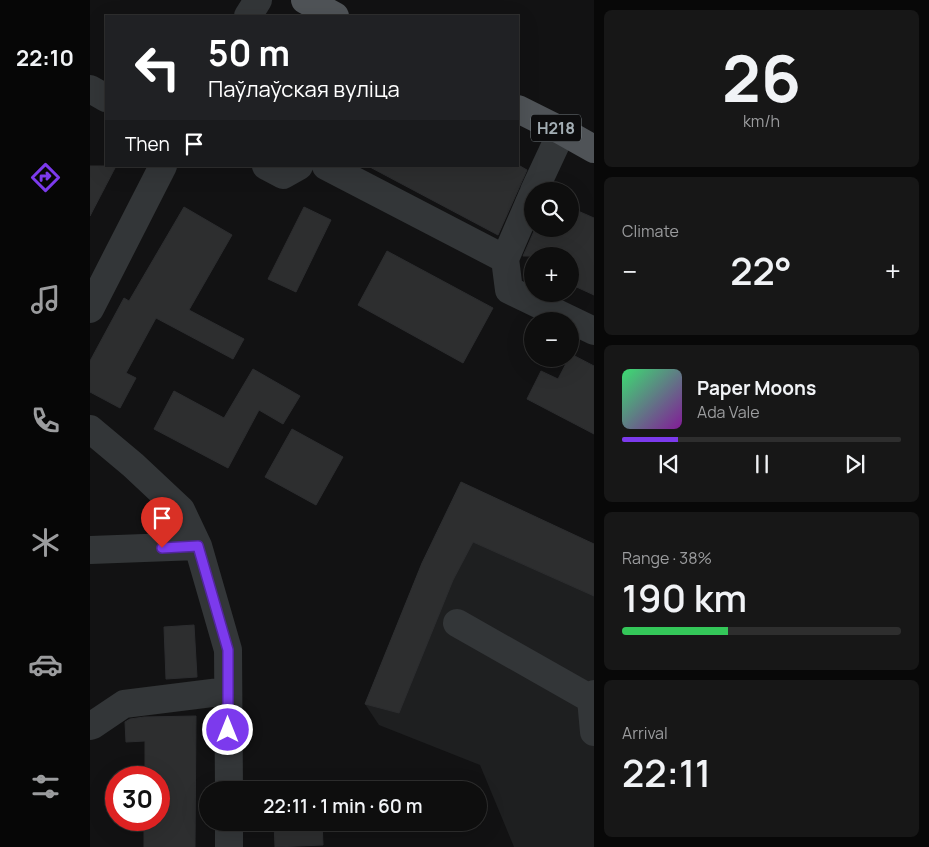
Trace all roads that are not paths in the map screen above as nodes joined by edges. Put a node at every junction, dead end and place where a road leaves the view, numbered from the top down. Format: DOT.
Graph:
graph roads {
  1 [pos="258,0"];
  2 [pos="305,0"];
  3 [pos="249,15"];
  4 [pos="333,15"];
  5 [pos="90,89"];
  6 [pos="105,97"];
  7 [pos="519,109"];
  8 [pos="562,130"];
  9 [pos="594,149"];
  10 [pos="162,167"];
  11 [pos="268,167"];
  12 [pos="297,167"];
  13 [pos="328,167"];
  14 [pos="538,182"];
  15 [pos="524,215"];
  16 [pos="505,259"];
  17 [pos="90,309"];
  18 [pos="594,331"];
  19 [pos="90,429"];
  20 [pos="198,546"];
  21 [pos="90,550"];
  22 [pos="456,623"];
  23 [pos="228,691"];
  24 [pos="593,697"];
  25 [pos="90,726"];
  26 [pos="594,732"];
  27 [pos="229,781"];
  28 [pos="229,831"];
  29 [pos="229,847"];
  1 -- 3 [label="street"];
  2 -- 4 [label="main road"];
  5 -- 6 [label="street"];
  7 -- 8 [label="main road, Н218"];
  8 -- 9 [label="main road, Н218"];
  8 -- 14 [label="street"];
  10 -- 17 [label="street"];
  11 -- 12 [label="street"];
  13 -- 16 [label="street"];
  15 -- 16 [label="street"];
  16 -- 18 [label="street"];
  19 -- 20 [label="street"];
  20 -- 21 [label="street"];
  20 -- 23 [label="street"];
  22 -- 24 [label="street"];
  23 -- 25 [label="street"];
  23 -- 27 [label="street"];
  24 -- 26 [label="street"];
  28 -- 29 [label="street"];
}
